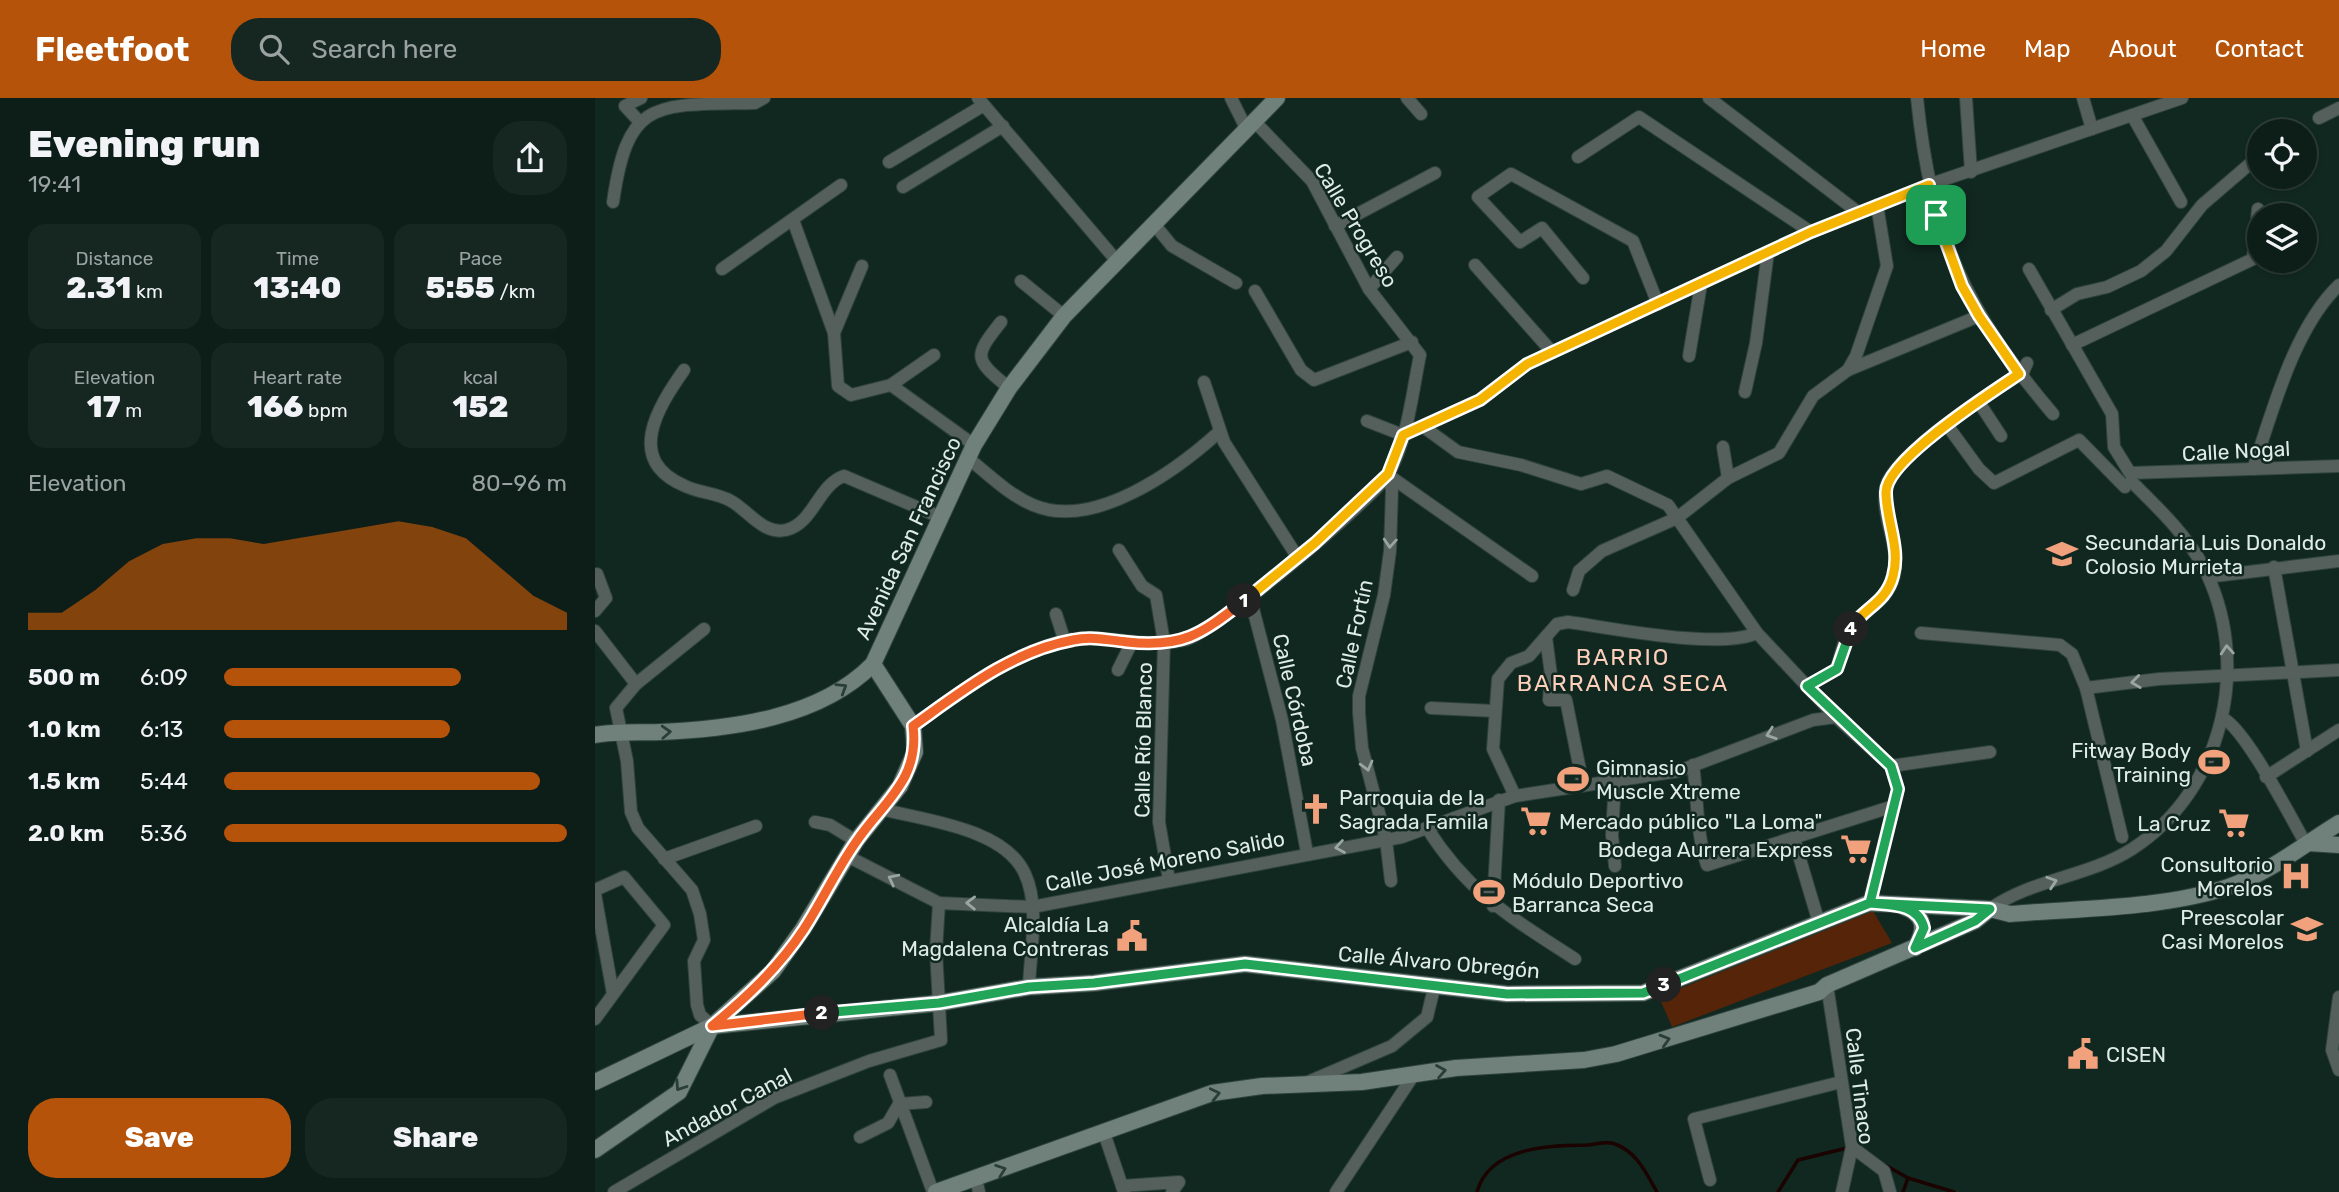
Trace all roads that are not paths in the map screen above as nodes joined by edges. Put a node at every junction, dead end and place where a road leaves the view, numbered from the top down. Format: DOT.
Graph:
graph roads {
  1 [pos="641,98"];
  2 [pos="734,98"];
  3 [pos="1231,98"];
  4 [pos="1277,98"];
  5 [pos="1407,98"];
  6 [pos="1709,98"];
  7 [pos="1917,98"];
  8 [pos="1966,98"];
  9 [pos="2083,98"];
  10 [pos="2182,98"];
  11 [pos="759,101"];
  12 [pos="981,101"];
  13 [pos="2339,108"];
  14 [pos="1421,114"];
  15 [pos="2131,115"];
  16 [pos="2319,118"];
  17 [pos="637,119"];
  18 [pos="1003,126"];
  19 [pos="1251,126"];
  20 [pos="2092,129"];
  21 [pos="1578,157"];
  22 [pos="889,162"];
  23 [pos="2247,166"];
  24 [pos="1971,172"];
  25 [pos="1435,173"];
  26 [pos="1931,184"];
  27 [pos="841,185"];
  28 [pos="903,187"];
  29 [pos="613,202"];
  30 [pos="2181,202"];
  31 [pos="1877,205"];
  32 [pos="1859,213"];
  33 [pos="793,220"];
  34 [pos="1154,224"];
  35 [pos="1335,226"];
  36 [pos="1811,232"];
  37 [pos="1768,252"];
  38 [pos="1397,257"];
  39 [pos="1116,260"];
  40 [pos="2247,262"];
  41 [pos="1475,265"];
  42 [pos="862,266"];
  43 [pos="722,269"];
  44 [pos="2029,269"];
  45 [pos="1583,278"];
  46 [pos="1021,281"];
  47 [pos="1236,283"];
  48 [pos="1701,284"];
  49 [pos="2339,285"];
  50 [pos="1369,289"];
  51 [pos="1255,290"];
  52 [pos="1658,304"];
  53 [pos="2050,310"];
  54 [pos="1064,316"];
  55 [pos="1979,316"];
  56 [pos="1001,322"];
  57 [pos="834,333"];
  58 [pos="1412,342"];
  59 [pos="2073,345"];
  60 [pos="1552,352"];
  61 [pos="934,355"];
  62 [pos="1689,356"];
  63 [pos="2027,363"];
  64 [pos="684,370"];
  65 [pos="1848,370"];
  66 [pos="2019,374"];
  67 [pos="1204,382"];
  68 [pos="891,385"];
  69 [pos="1009,388"];
  70 [pos="1745,392"];
  71 [pos="1978,401"];
  72 [pos="2053,414"];
  73 [pos="1367,421"];
  74 [pos="1947,425"];
  75 [pos="1425,428"];
  76 [pos="1219,432"];
  77 [pos="1403,435"];
  78 [pos="2001,436"];
  79 [pos="1723,447"];
  80 [pos="971,452"];
  81 [pos="2339,466"];
  82 [pos="2253,469"];
  83 [pos="1387,476"];
  84 [pos="1728,478"];
  85 [pos="2130,481"];
  86 [pos="940,517"];
  87 [pos="1677,518"];
  88 [pos="1119,550"];
  89 [pos="1298,558"];
  90 [pos="2339,561"];
  91 [pos="2274,568"];
  92 [pos="597,574"];
  93 [pos="1532,576"];
  94 [pos="2215,576"];
  95 [pos="1573,590"];
  96 [pos="1250,597"];
  97 [pos="595,611"];
  98 [pos="1056,614"];
  99 [pos="704,629"];
  100 [pos="595,631"];
  101 [pos="1757,634"];
  102 [pos="1921,634"];
  103 [pos="1546,637"];
  104 [pos="1065,642"];
  105 [pos="1132,642"];
  106 [pos="1164,642"];
  107 [pos="873,664"];
  108 [pos="1118,670"];
  109 [pos="2339,670"];
  110 [pos="2295,674"];
  111 [pos="2228,675"];
  112 [pos="636,684"];
  113 [pos="1807,686"];
  114 [pos="2086,688"];
  115 [pos="1431,708"];
  116 [pos="1495,711"];
  117 [pos="1836,717"];
  118 [pos="2222,718"];
  119 [pos="913,726"];
  120 [pos="2339,730"];
  121 [pos="595,734"];
  122 [pos="620,734"];
  123 [pos="2307,751"];
  124 [pos="1990,752"];
  125 [pos="1693,765"];
  126 [pos="1891,766"];
  127 [pos="2266,777"];
  128 [pos="1615,780"];
  129 [pos="1583,785"];
  130 [pos="1515,796"];
  131 [pos="1499,800"];
  132 [pos="1893,806"];
  133 [pos="881,810"];
  134 [pos="815,822"];
  135 [pos="2339,823"];
  136 [pos="756,826"];
  137 [pos="1427,828"];
  138 [pos="2122,838"];
  139 [pos="1386,839"];
  140 [pos="1794,839"];
  141 [pos="856,841"];
  142 [pos="2306,844"];
  143 [pos="2339,845"];
  144 [pos="1307,853"];
  145 [pos="847,856"];
  146 [pos="664,859"];
  147 [pos="1615,866"];
  148 [pos="1169,880"];
  149 [pos="1391,881"];
  150 [pos="595,892"];
  151 [pos="939,902"];
  152 [pos="1870,903"];
  153 [pos="1493,905"];
  154 [pos="1032,907"];
  155 [pos="1904,907"];
  156 [pos="1990,909"];
  157 [pos="1819,923"];
  158 [pos="1915,948"];
  159 [pos="1575,960"];
  160 [pos="1435,984"];
  161 [pos="1827,985"];
  162 [pos="1029,987"];
  163 [pos="613,994"];
  164 [pos="2339,997"];
  165 [pos="939,1003"];
  166 [pos="595,1019"];
  167 [pos="712,1026"];
  168 [pos="2339,1070"];
  169 [pos="890,1075"];
  170 [pos="1413,1076"];
  171 [pos="597,1077"];
  172 [pos="1841,1082"];
  173 [pos="1302,1085"];
  174 [pos="926,1102"];
  175 [pos="899,1104"];
  176 [pos="1104,1133"];
  177 [pos="860,1137"];
  178 [pos="1852,1147"];
  179 [pos="595,1150"];
  180 [pos="1710,1180"];
  181 [pos="977,1186"];
  182 [pos="1123,1189"];
  183 [pos="941,1191"];
  184 [pos="614,1192"];
  185 [pos="1172,1192"];
  186 [pos="1336,1192"];
  187 [pos="1842,1192"];
  188 [pos="1889,1192"];
  1 -- 17 [label="street"];
  2 -- 11 [label="street"];
  3 -- 19 [label="street, Calle Progreso"];
  4 -- 19 [label="street, Avenida San Francisco"];
  5 -- 14 [label="street"];
  6 -- 32 [label="street"];
  7 -- 26 [label="street"];
  8 -- 24 [label="street"];
  9 -- 20 [label="street"];
  10 -- 15 [label="street"];
  11 -- 17 [label="street"];
  12 -- 18 [label="street"];
  12 -- 22 [label="street"];
  13 -- 16 [label="street"];
  15 -- 20 [label="street"];
  15 -- 30 [label="street"];
  17 -- 29 [label="street"];
  18 -- 28 [label="street"];
  18 -- 39 [label="street"];
  19 -- 34 [label="street, Avenida San Francisco"];
  19 -- 35 [label="street, Calle Progreso"];
  20 -- 24 [label="street"];
  21 -- 36 [label="street"];
  23 -- 53 [label="street"];
  24 -- 26 [label="street"];
  25 -- 35 [label="street"];
  26 -- 31 [label="street"];
  26 -- 55 [label="street"];
  27 -- 33 [label="street"];
  31 -- 32 [label="street"];
  31 -- 65 [label="street"];
  32 -- 36 [label="street"];
  33 -- 43 [label="street"];
  33 -- 57 [label="street"];
  34 -- 39 [label="street, Avenida San Francisco"];
  34 -- 47 [label="street"];
  35 -- 50 [label="street, Calle Progreso"];
  36 -- 37 [label="street"];
  37 -- 48 [label="street"];
  37 -- 70 [label="street"];
  38 -- 50 [label="street"];
  39 -- 54 [label="street, Avenida San Francisco"];
  40 -- 59 [label="street"];
  41 -- 60 [label="street"];
  42 -- 57 [label="street"];
  44 -- 53 [label="street"];
  45 -- 52 [label="street"];
  46 -- 54 [label="street"];
  48 -- 52 [label="street"];
  48 -- 62 [label="street"];
  49 -- 82 [label="street"];
  50 -- 58 [label="street, Calle Progreso"];
  51 -- 58 [label="street"];
  52 -- 60 [label="street"];
  53 -- 59 [label="street"];
  54 -- 69 [label="street, Avenida San Francisco"];
  55 -- 65 [label="street"];
  55 -- 66 [label="street"];
  56 -- 69 [label="street"];
  57 -- 68 [label="street"];
  58 -- 77 [label="street"];
  59 -- 85 [label="street"];
  60 -- 75 [label="street"];
  61 -- 68 [label="street"];
  63 -- 66 [label="street"];
  64 -- 86 [label="street"];
  65 -- 84 [label="street"];
  66 -- 71 [label="street"];
  66 -- 72 [label="street"];
  67 -- 76 [label="street"];
  68 -- 80 [label="street"];
  69 -- 80 [label="street, Avenida San Francisco"];
  71 -- 74 [label="street"];
  71 -- 78 [label="street"];
  73 -- 77 [label="street"];
  74 -- 85 [label="street"];
  74 -- 113 [label="street"];
  75 -- 77 [label="street"];
  75 -- 87 [label="street"];
  76 -- 80 [label="street"];
  76 -- 89 [label="street"];
  77 -- 83 [label="street"];
  79 -- 84 [label="street"];
  80 -- 86 [label="street, Avenida San Francisco"];
  81 -- 82 [label="street, Calle Nogal"];
  82 -- 85 [label="street, Calle Nogal"];
  83 -- 89 [label="street"];
  83 -- 93 [label="street"];
  83 -- 139 [label="street, Calle Fortín, one-way"];
  84 -- 87 [label="street"];
  111 -- 85 [label="street, one-way"];
  86 -- 107 [label="street, Avenida San Francisco"];
  87 -- 95 [label="street"];
  87 -- 101 [label="street"];
  88 -- 106 [label="street, Calle Río Blanco"];
  89 -- 96 [label="street"];
  90 -- 91 [label="street"];
  91 -- 94 [label="street"];
  91 -- 110 [label="street"];
  92 -- 97 [label="street"];
  96 -- 106 [label="street"];
  96 -- 144 [label="street, Calle Córdoba"];
  98 -- 104 [label="street"];
  99 -- 112 [label="street"];
  100 -- 112 [label="street"];
  101 -- 103 [label="street"];
  101 -- 113 [label="street"];
  102 -- 114 [label="street"];
  103 -- 116 [label="street"];
  103 -- 129 [label="street"];
  104 -- 105 [label="street"];
  104 -- 119 [label="street"];
  105 -- 106 [label="street"];
  105 -- 108 [label="street"];
  106 -- 148 [label="street, Calle Río Blanco"];
  107 -- 119 [label="street, Avenida San Francisco"];
  122 -- 107 [label="street, one-way"];
  109 -- 110 [label="street"];
  110 -- 111 [label="street"];
  110 -- 123 [label="street"];
  111 -- 114 [label="street, one-way"];
  111 -- 118 [label="street"];
  112 -- 122 [label="street"];
  113 -- 117 [label="street"];
  114 -- 138 [label="street"];
  115 -- 116 [label="street"];
  116 -- 130 [label="street"];
  117 -- 125 [label="street, Calle José Moreno Salido, one-way"];
  117 -- 126 [label="street"];
  118 -- 127 [label="street"];
  156 -- 118 [label="street, one-way"];
  119 -- 133 [label="street"];
  120 -- 123 [label="street"];
  121 -- 122 [label="street"];
  122 -- 146 [label="street"];
  123 -- 127 [label="street"];
  124 -- 126 [label="street"];
  125 -- 128 [label="street, Calle José Moreno Salido"];
  125 -- 140 [label="street"];
  126 -- 132 [label="street"];
  127 -- 142 [label="street"];
  128 -- 129 [label="street, Calle José Moreno Salido"];
  128 -- 147 [label="street"];
  129 -- 130 [label="street, Calle José Moreno Salido"];
  130 -- 131 [label="street, Calle José Moreno Salido"];
  131 -- 137 [label="street, Calle José Moreno Salido"];
  131 -- 153 [label="street"];
  132 -- 140 [label="street"];
  132 -- 152 [label="street"];
  133 -- 141 [label="street"];
  133 -- 154 [label="street"];
  134 -- 141 [label="street"];
  135 -- 142 [label="street, Calle Álvaro Obregón"];
  136 -- 146 [label="street"];
  137 -- 139 [label="street, Calle José Moreno Salido"];
  137 -- 153 [label="street"];
  139 -- 144 [label="street, Calle José Moreno Salido, one-way"];
  139 -- 149 [label="street, Calle Fortín"];
  140 -- 157 [label="street"];
  141 -- 145 [label="street"];
  142 -- 143 [label="street"];
  142 -- 156 [label="street, Calle Álvaro Obregón"];
  144 -- 148 [label="street, Calle José Moreno Salido"];
  151 -- 145 [label="street, one-way"];
  145 -- 167 [label="street"];
  146 -- 167 [label="street"];
  148 -- 154 [label="street, Calle José Moreno Salido"];
  150 -- 163 [label="street"];
  150 -- 163 [label="street"];
  154 -- 151 [label="street, Calle José Moreno Salido, one-way"];
  151 -- 165 [label="street"];
  152 -- 155 [label="street, Calle Álvaro Obregón"];
  152 -- 157 [label="street, Calle Álvaro Obregón"];
  153 -- 159 [label="street"];
  154 -- 162 [label="street"];
  155 -- 156 [label="street, Calle Álvaro Obregón"];
  155 -- 158 [label="street"];
  156 -- 158 [label="street"];
  157 -- 160 [label="street, Calle Álvaro Obregón"];
  158 -- 161 [label="street"];
  160 -- 162 [label="street, Calle Álvaro Obregón"];
  160 -- 173 [label="street"];
  170 -- 161 [label="street, one-way"];
  161 -- 172 [label="street, Calle Tinaco"];
  162 -- 165 [label="street, Calle Álvaro Obregón"];
  163 -- 166 [label="street"];
  164 -- 168 [label="street"];
  165 -- 167 [label="street, Calle Álvaro Obregón"];
  165 -- 184 [label="street, Andador Canal"];
  167 -- 171 [label="street"];
  167 -- 179 [label="street, one-way"];
  169 -- 175 [label="street"];
  170 -- 173 [label="street"];
  170 -- 186 [label="street"];
  172 -- 178 [label="street, Calle Tinaco"];
  172 -- 180 [label="street"];
  176 -- 173 [label="street, one-way"];
  174 -- 175 [label="street"];
  175 -- 177 [label="street"];
  175 -- 183 [label="street"];
  181 -- 176 [label="street, one-way"];
  176 -- 182 [label="street"];
  178 -- 187 [label="street, Calle Tinaco"];
  178 -- 188 [label="street"];
  181 -- 183 [label="street"];
  182 -- 185 [label="street"];
}
